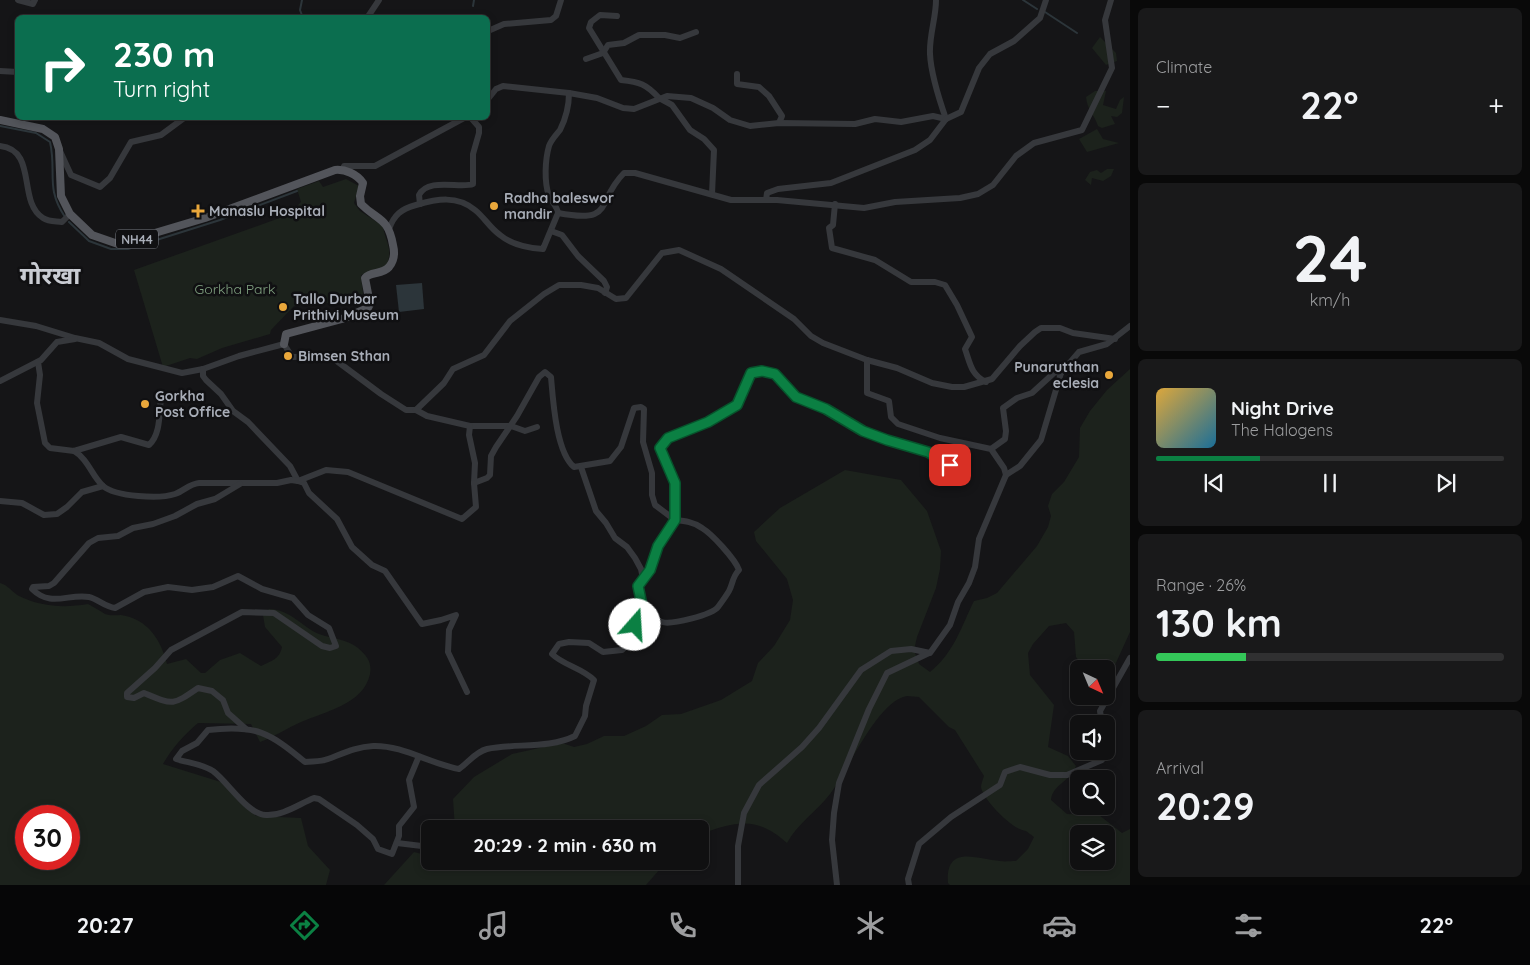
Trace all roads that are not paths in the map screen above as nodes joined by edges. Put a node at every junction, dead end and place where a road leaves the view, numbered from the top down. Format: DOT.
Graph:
graph roads {
  1 [pos="18,0"];
  2 [pos="35,0"];
  3 [pos="379,0"];
  4 [pos="561,0"];
  5 [pos="936,0"];
  6 [pos="1046,0"];
  7 [pos="1111,0"];
  8 [pos="369,15"];
  9 [pos="617,16"];
  10 [pos="490,30"];
  11 [pos="696,32"];
  12 [pos="604,52"];
  13 [pos="586,59"];
  14 [pos="0,71"];
  15 [pos="15,72"];
  16 [pos="737,74"];
  17 [pos="569,93"];
  18 [pos="490,96"];
  19 [pos="660,98"];
  20 [pos="946,119"];
  21 [pos="0,120"];
  22 [pos="181,120"];
  23 [pos="460,120"];
  24 [pos="473,120"];
  25 [pos="778,123"];
  26 [pos="0,146"];
  27 [pos="59,149"];
  28 [pos="342,171"];
  29 [pos="712,194"];
  30 [pos="766,200"];
  31 [pos="420,204"];
  32 [pos="834,204"];
  33 [pos="558,213"];
  34 [pos="70,214"];
  35 [pos="378,216"];
  36 [pos="394,216"];
  37 [pos="389,229"];
  38 [pos="551,231"];
  39 [pos="605,293"];
  40 [pos="0,320"];
  41 [pos="1130,326"];
  42 [pos="75,338"];
  43 [pos="1115,339"];
  44 [pos="284,344"];
  45 [pos="866,360"];
  46 [pos="38,362"];
  47 [pos="203,369"];
  48 [pos="1061,372"];
  49 [pos="0,381"];
  50 [pos="986,382"];
  51 [pos="161,398"];
  52 [pos="416,410"];
  53 [pos="470,426"];
  54 [pos="511,426"];
  55 [pos="537,427"];
  56 [pos="991,449"];
  57 [pos="74,451"];
  58 [pos="966,466"];
  59 [pos="581,468"];
  60 [pos="1006,475"];
  61 [pos="298,481"];
  62 [pos="474,483"];
  63 [pos="240,484"];
  64 [pos="103,486"];
  65 [pos="0,501"];
  66 [pos="675,520"];
  67 [pos="642,579"];
  68 [pos="640,615"];
  69 [pos="930,653"];
  70 [pos="1130,658"];
  71 [pos="467,692"];
  72 [pos="1101,715"];
  73 [pos="246,729"];
  74 [pos="419,756"];
  75 [pos="1102,760"];
  76 [pos="397,844"];
  77 [pos="421,846"];
  78 [pos="738,885"];
  79 [pos="837,885"];
  80 [pos="909,885"];
  1 -- 2 [label="street"];
  3 -- 8 [label="street"];
  4 -- 10 [label="street"];
  5 -- 20 [label="street"];
  6 -- 20 [label="street"];
  7 -- 32 [label="street"];
  9 -- 12 [label="street"];
  11 -- 12 [label="street"];
  12 -- 13 [label="street"];
  12 -- 19 [label="street"];
  14 -- 15 [label="street"];
  16 -- 25 [label="street"];
  17 -- 18 [label="street"];
  17 -- 19 [label="street"];
  17 -- 33 [label="street"];
  19 -- 25 [label="street"];
  19 -- 29 [label="street"];
  20 -- 25 [label="street"];
  20 -- 30 [label="street"];
  21 -- 27 [label="main road"];
  22 -- 27 [label="street"];
  23 -- 28 [label="street"];
  24 -- 31 [label="street"];
  26 -- 34 [label="street"];
  27 -- 34 [label="main road, NH44"];
  28 -- 34 [label="main road, NH44"];
  28 -- 35 [label="main road"];
  29 -- 30 [label="street"];
  29 -- 33 [label="street"];
  30 -- 32 [label="street"];
  31 -- 36 [label="street"];
  31 -- 38 [label="street"];
  32 -- 50 [label="street"];
  33 -- 38 [label="street"];
  35 -- 36 [label="street"];
  35 -- 37 [label="main road"];
  36 -- 37 [label="street"];
  37 -- 44 [label="main road"];
  38 -- 39 [label="street"];
  39 -- 45 [label="street"];
  39 -- 52 [label="street"];
  40 -- 42 [label="street"];
  41 -- 43 [label="street"];
  42 -- 46 [label="street"];
  42 -- 47 [label="street"];
  43 -- 48 [label="street"];
  43 -- 50 [label="street"];
  44 -- 47 [label="street"];
  44 -- 52 [label="street"];
  45 -- 50 [label="street"];
  45 -- 56 [label="street"];
  46 -- 49 [label="street"];
  46 -- 57 [label="street"];
  47 -- 61 [label="street"];
  48 -- 56 [label="street"];
  48 -- 60 [label="street"];
  51 -- 57 [label="street"];
  52 -- 53 [label="street"];
  53 -- 54 [label="street"];
  53 -- 62 [label="street"];
  54 -- 55 [label="street"];
  54 -- 59 [label="street"];
  54 -- 62 [label="street"];
  56 -- 60 [label="street"];
  57 -- 64 [label="street"];
  58 -- 66 [label="street"];
  59 -- 66 [label="street"];
  59 -- 67 [label="street"];
  60 -- 69 [label="street"];
  61 -- 62 [label="street"];
  61 -- 63 [label="street"];
  61 -- 71 [label="street"];
  63 -- 64 [label="street"];
  63 -- 73 [label="street"];
  64 -- 65 [label="street"];
  66 -- 67 [label="street"];
  66 -- 68 [label="street"];
  67 -- 68 [label="street"];
  68 -- 74 [label="street"];
  69 -- 78 [label="street"];
  69 -- 79 [label="street"];
  70 -- 72 [label="street"];
  73 -- 74 [label="street"];
  73 -- 76 [label="street"];
  74 -- 76 [label="street"];
  75 -- 80 [label="street"];
  76 -- 77 [label="street"];
}
